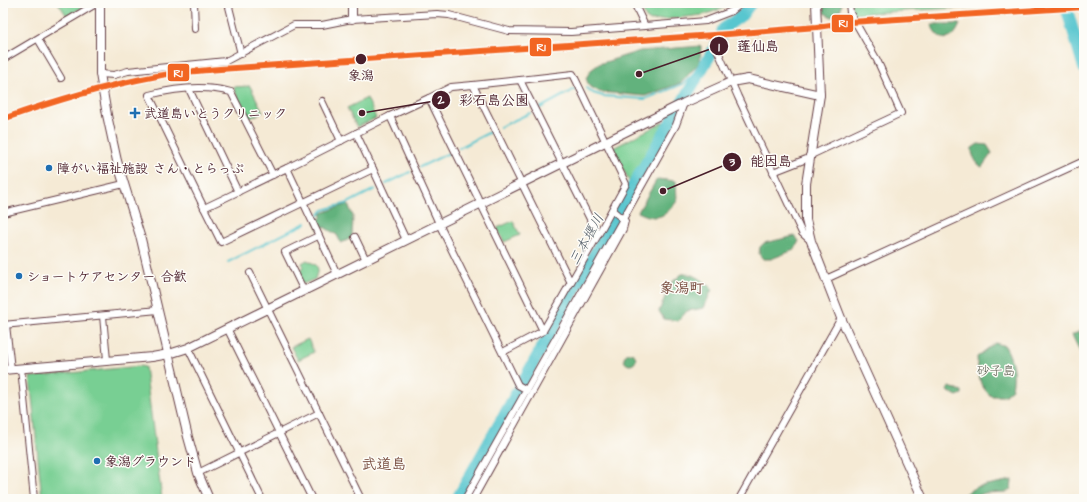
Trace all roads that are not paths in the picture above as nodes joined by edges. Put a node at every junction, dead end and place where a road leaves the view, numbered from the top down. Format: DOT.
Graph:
graph roads {
  1 [pos="194,3"];
  2 [pos="228,3"];
  3 [pos="352,3"];
  4 [pos="634,3"];
  5 [pos="742,3"];
  6 [pos="816,3"];
  7 [pos="849,3"];
  8 [pos="100,4"];
  9 [pos="352,19"];
  10 [pos="645,26"];
  11 [pos="195,29"];
  12 [pos="38,38"];
  13 [pos="713,40"];
  14 [pos="241,54"];
  15 [pos="3,59"];
  16 [pos="100,74"];
  17 [pos="61,78"];
  18 [pos="520,80"];
  19 [pos="731,82"];
  20 [pos="473,85"];
  21 [pos="189,89"];
  22 [pos="820,95"];
  23 [pos="429,98"];
  24 [pos="322,101"];
  25 [pos="684,103"];
  26 [pos="390,116"];
  27 [pos="356,133"];
  28 [pos="341,141"];
  29 [pos="606,142"];
  30 [pos="809,157"];
  31 [pos="1084,161"];
  32 [pos="561,164"];
  33 [pos="287,168"];
  34 [pos="373,170"];
  35 [pos="773,172"];
  36 [pos="273,175"];
  37 [pos="124,184"];
  38 [pos="522,184"];
  39 [pos="238,192"];
  40 [pos="303,203"];
  41 [pos="480,204"];
  42 [pos="204,208"];
  43 [pos="612,210"];
  44 [pos="3,213"];
  45 [pos="623,217"];
  46 [pos="440,223"];
  47 [pos="598,235"];
  48 [pos="318,236"];
  49 [pos="354,237"];
  50 [pos="406,240"];
  51 [pos="811,241"];
  52 [pos="366,260"];
  53 [pos="250,273"];
  54 [pos="337,274"];
  55 [pos="826,279"];
  56 [pos="571,283"];
  57 [pos="304,291"];
  58 [pos="267,308"];
  59 [pos="158,310"];
  60 [pos="103,316"];
  61 [pos="841,318"];
  62 [pos="5,325"];
  63 [pos="227,328"];
  64 [pos="543,332"];
  65 [pos="188,348"];
  66 [pos="503,352"];
  67 [pos="169,354"];
  68 [pos="107,360"];
  69 [pos="21,368"];
  70 [pos="7,370"];
  71 [pos="526,390"];
  72 [pos="319,413"];
  73 [pos="280,433"];
  74 [pos="240,454"];
  75 [pos="198,473"];
  76 [pos="34,499"];
  77 [pos="209,499"];
  78 [pos="262,499"];
  79 [pos="312,499"];
  80 [pos="361,499"];
  81 [pos="466,499"];
  82 [pos="473,499"];
  83 [pos="738,499"];
  84 [pos="923,499"];
  1 -- 11 [label="street"];
  2 -- 14 [label="street"];
  3 -- 9 [label="street"];
  4 -- 10 [label="street"];
  5 -- 10 [label="street"];
  6 -- 22 [label="street"];
  7 -- 30 [label="street"];
  8 -- 12 [label="street"];
  8 -- 16 [label="street"];
  9 -- 10 [label="street"];
  9 -- 14 [label="street"];
  12 -- 15 [label="street"];
  12 -- 17 [label="street"];
  13 -- 19 [label="street"];
  14 -- 16 [label="street"];
  16 -- 37 [label="street"];
  18 -- 20 [label="street"];
  18 -- 29 [label="street"];
  18 -- 32 [label="street"];
  19 -- 22 [label="street"];
  19 -- 25 [label="street"];
  19 -- 35 [label="street"];
  20 -- 23 [label="street"];
  20 -- 38 [label="street"];
  21 -- 36 [label="street"];
  21 -- 39 [label="street"];
  21 -- 42 [label="street"];
  22 -- 30 [label="street"];
  23 -- 26 [label="street"];
  23 -- 41 [label="street"];
  24 -- 28 [label="street"];
  25 -- 29 [label="street"];
  25 -- 45 [label="street"];
  26 -- 27 [label="street"];
  26 -- 46 [label="street"];
  27 -- 28 [label="street"];
  27 -- 34 [label="street"];
  28 -- 33 [label="street"];
  29 -- 32 [label="street"];
  29 -- 43 [label="street"];
  30 -- 35 [label="street"];
  30 -- 51 [label="street"];
  31 -- 55 [label="street"];
  32 -- 38 [label="street"];
  32 -- 47 [label="street"];
  33 -- 36 [label="street"];
  33 -- 40 [label="street"];
  34 -- 40 [label="street"];
  34 -- 50 [label="street"];
  35 -- 51 [label="street"];
  36 -- 39 [label="street"];
  37 -- 44 [label="street"];
  37 -- 59 [label="street"];
  38 -- 41 [label="street"];
  38 -- 56 [label="street"];
  39 -- 42 [label="street"];
  40 -- 42 [label="street"];
  40 -- 48 [label="street"];
  41 -- 46 [label="street"];
  41 -- 64 [label="street"];
  43 -- 45 [label="street"];
  43 -- 47 [label="street"];
  45 -- 71 [label="street"];
  45 -- 82 [label="street"];
  46 -- 50 [label="street"];
  46 -- 66 [label="street"];
  47 -- 56 [label="street"];
  48 -- 54 [label="street"];
  48 -- 57 [label="street"];
  49 -- 52 [label="street"];
  50 -- 52 [label="street"];
  51 -- 55 [label="street"];
  52 -- 54 [label="street"];
  53 -- 58 [label="street"];
  54 -- 57 [label="street"];
  55 -- 61 [label="street"];
  56 -- 64 [label="street"];
  57 -- 58 [label="street"];
  58 -- 63 [label="street"];
  58 -- 72 [label="street"];
  59 -- 60 [label="street"];
  59 -- 67 [label="street"];
  60 -- 62 [label="street"];
  60 -- 68 [label="street"];
  61 -- 83 [label="street"];
  61 -- 84 [label="street"];
  62 -- 70 [label="street"];
  63 -- 65 [label="street"];
  63 -- 73 [label="street"];
  64 -- 66 [label="street"];
  65 -- 67 [label="street"];
  65 -- 74 [label="street"];
  66 -- 71 [label="street"];
  67 -- 68 [label="street"];
  67 -- 75 [label="street"];
  68 -- 69 [label="street"];
  69 -- 70 [label="street"];
  69 -- 76 [label="street"];
  71 -- 81 [label="street"];
  72 -- 73 [label="street"];
  72 -- 80 [label="street"];
  73 -- 74 [label="street"];
  73 -- 79 [label="street"];
  74 -- 75 [label="street"];
  74 -- 78 [label="street"];
  75 -- 77 [label="street"];
}
